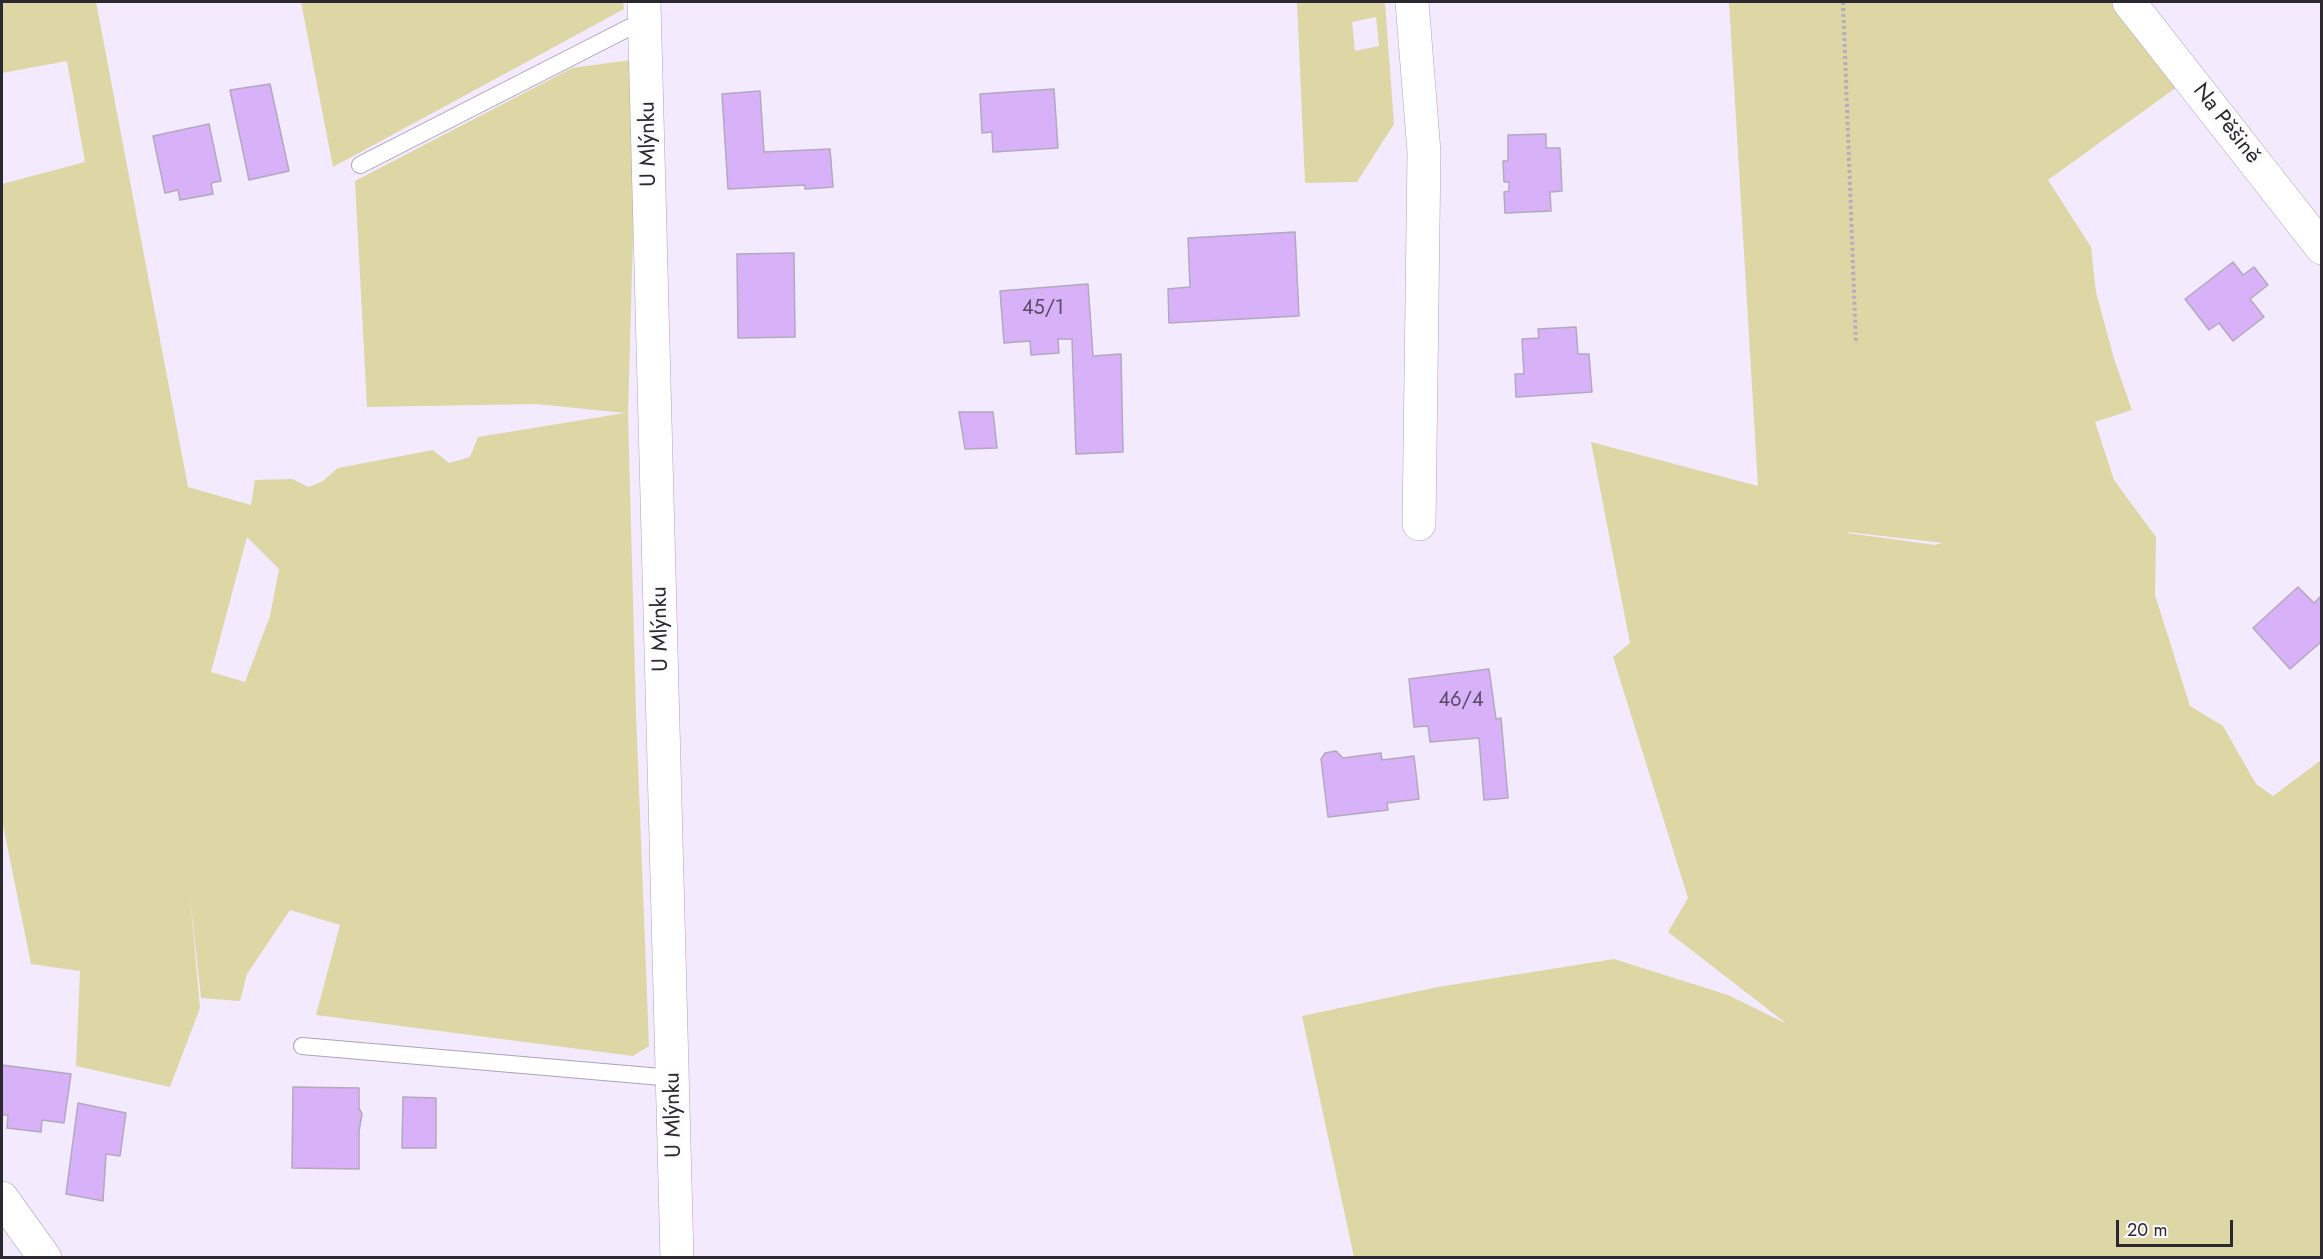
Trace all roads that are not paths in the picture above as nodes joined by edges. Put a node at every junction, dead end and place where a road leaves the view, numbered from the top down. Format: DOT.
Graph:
graph roads {
  1 [pos="1412,2"];
  2 [pos="2129,2"];
  3 [pos="645,10"];
  4 [pos="360,165"];
  5 [pos="2322,248"];
  6 [pos="1419,524"];
  7 [pos="302,1046"];
  8 [pos="673,1078"];
  9 [pos="2,1198"];
  10 [pos="45,1257"];
  11 [pos="677,1257"];
  1 -- 6 [label="street"];
  2 -- 5 [label="street, Na Pěšině"];
  3 -- 4 [label="lane"];
  3 -- 8 [label="street, U Mlýnku"];
  7 -- 8 [label="lane"];
  8 -- 11 [label="street, U Mlýnku"];
  9 -- 10 [label="street"];
}
